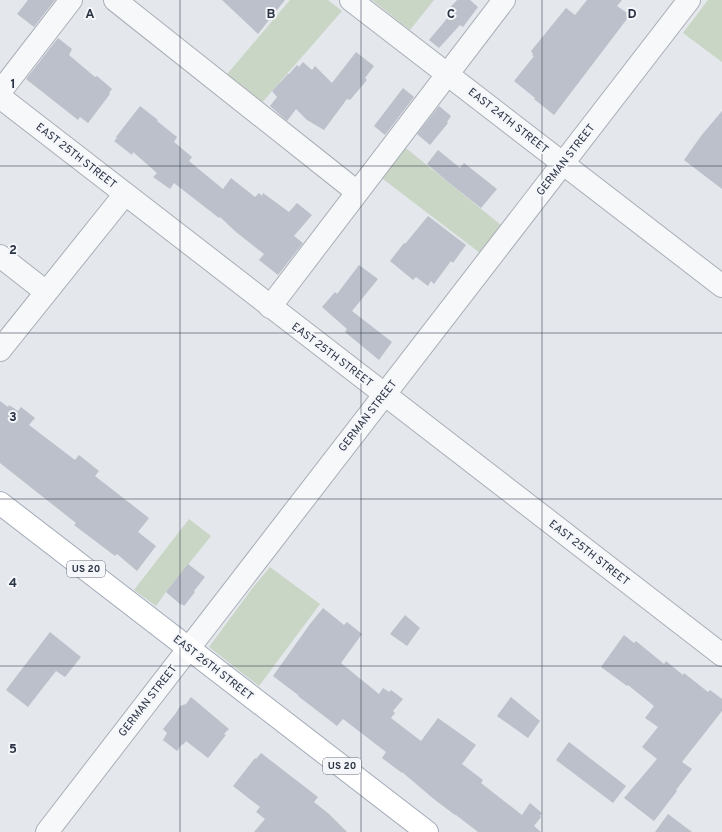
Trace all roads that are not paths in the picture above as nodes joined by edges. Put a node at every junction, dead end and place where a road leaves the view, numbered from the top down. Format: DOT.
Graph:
graph roads {
  1 [pos="71,0"];
  2 [pos="115,0"];
  3 [pos="352,0"];
  4 [pos="504,0"];
  5 [pos="689,0"];
  6 [pos="447,74"];
  7 [pos="0,92"];
  8 [pos="0,97"];
  9 [pos="563,163"];
  10 [pos="357,192"];
  11 [pos="125,194"];
  12 [pos="0,256"];
  13 [pos="722,286"];
  14 [pos="46,292"];
  15 [pos="270,307"];
  16 [pos="0,350"];
  17 [pos="384,395"];
  18 [pos="0,503"];
  19 [pos="188,648"];
  20 [pos="722,656"];
  21 [pos="47,832"];
  22 [pos="427,832"];
  1 -- 7 [label="street"];
  2 -- 10 [label="street"];
  3 -- 6 [label="street, EAST 24TH STREET"];
  4 -- 6 [label="street"];
  5 -- 9 [label="street, GERMAN STREET"];
  6 -- 9 [label="street, EAST 24TH STREET"];
  6 -- 10 [label="street"];
  8 -- 11 [label="street, EAST 25TH STREET"];
  9 -- 13 [label="street, EAST 24TH STREET"];
  9 -- 17 [label="street, GERMAN STREET"];
  10 -- 15 [label="street"];
  11 -- 14 [label="street"];
  11 -- 15 [label="street, EAST 25TH STREET"];
  12 -- 14 [label="street"];
  14 -- 16 [label="street"];
  15 -- 17 [label="street, EAST 25TH STREET"];
  17 -- 19 [label="street, GERMAN STREET"];
  17 -- 20 [label="street, EAST 25TH STREET"];
  18 -- 19 [label="main road, EAST 26TH STREET / US 20"];
  19 -- 21 [label="street, GERMAN STREET"];
  19 -- 22 [label="main road, EAST 26TH STREET / US 20"];
}
